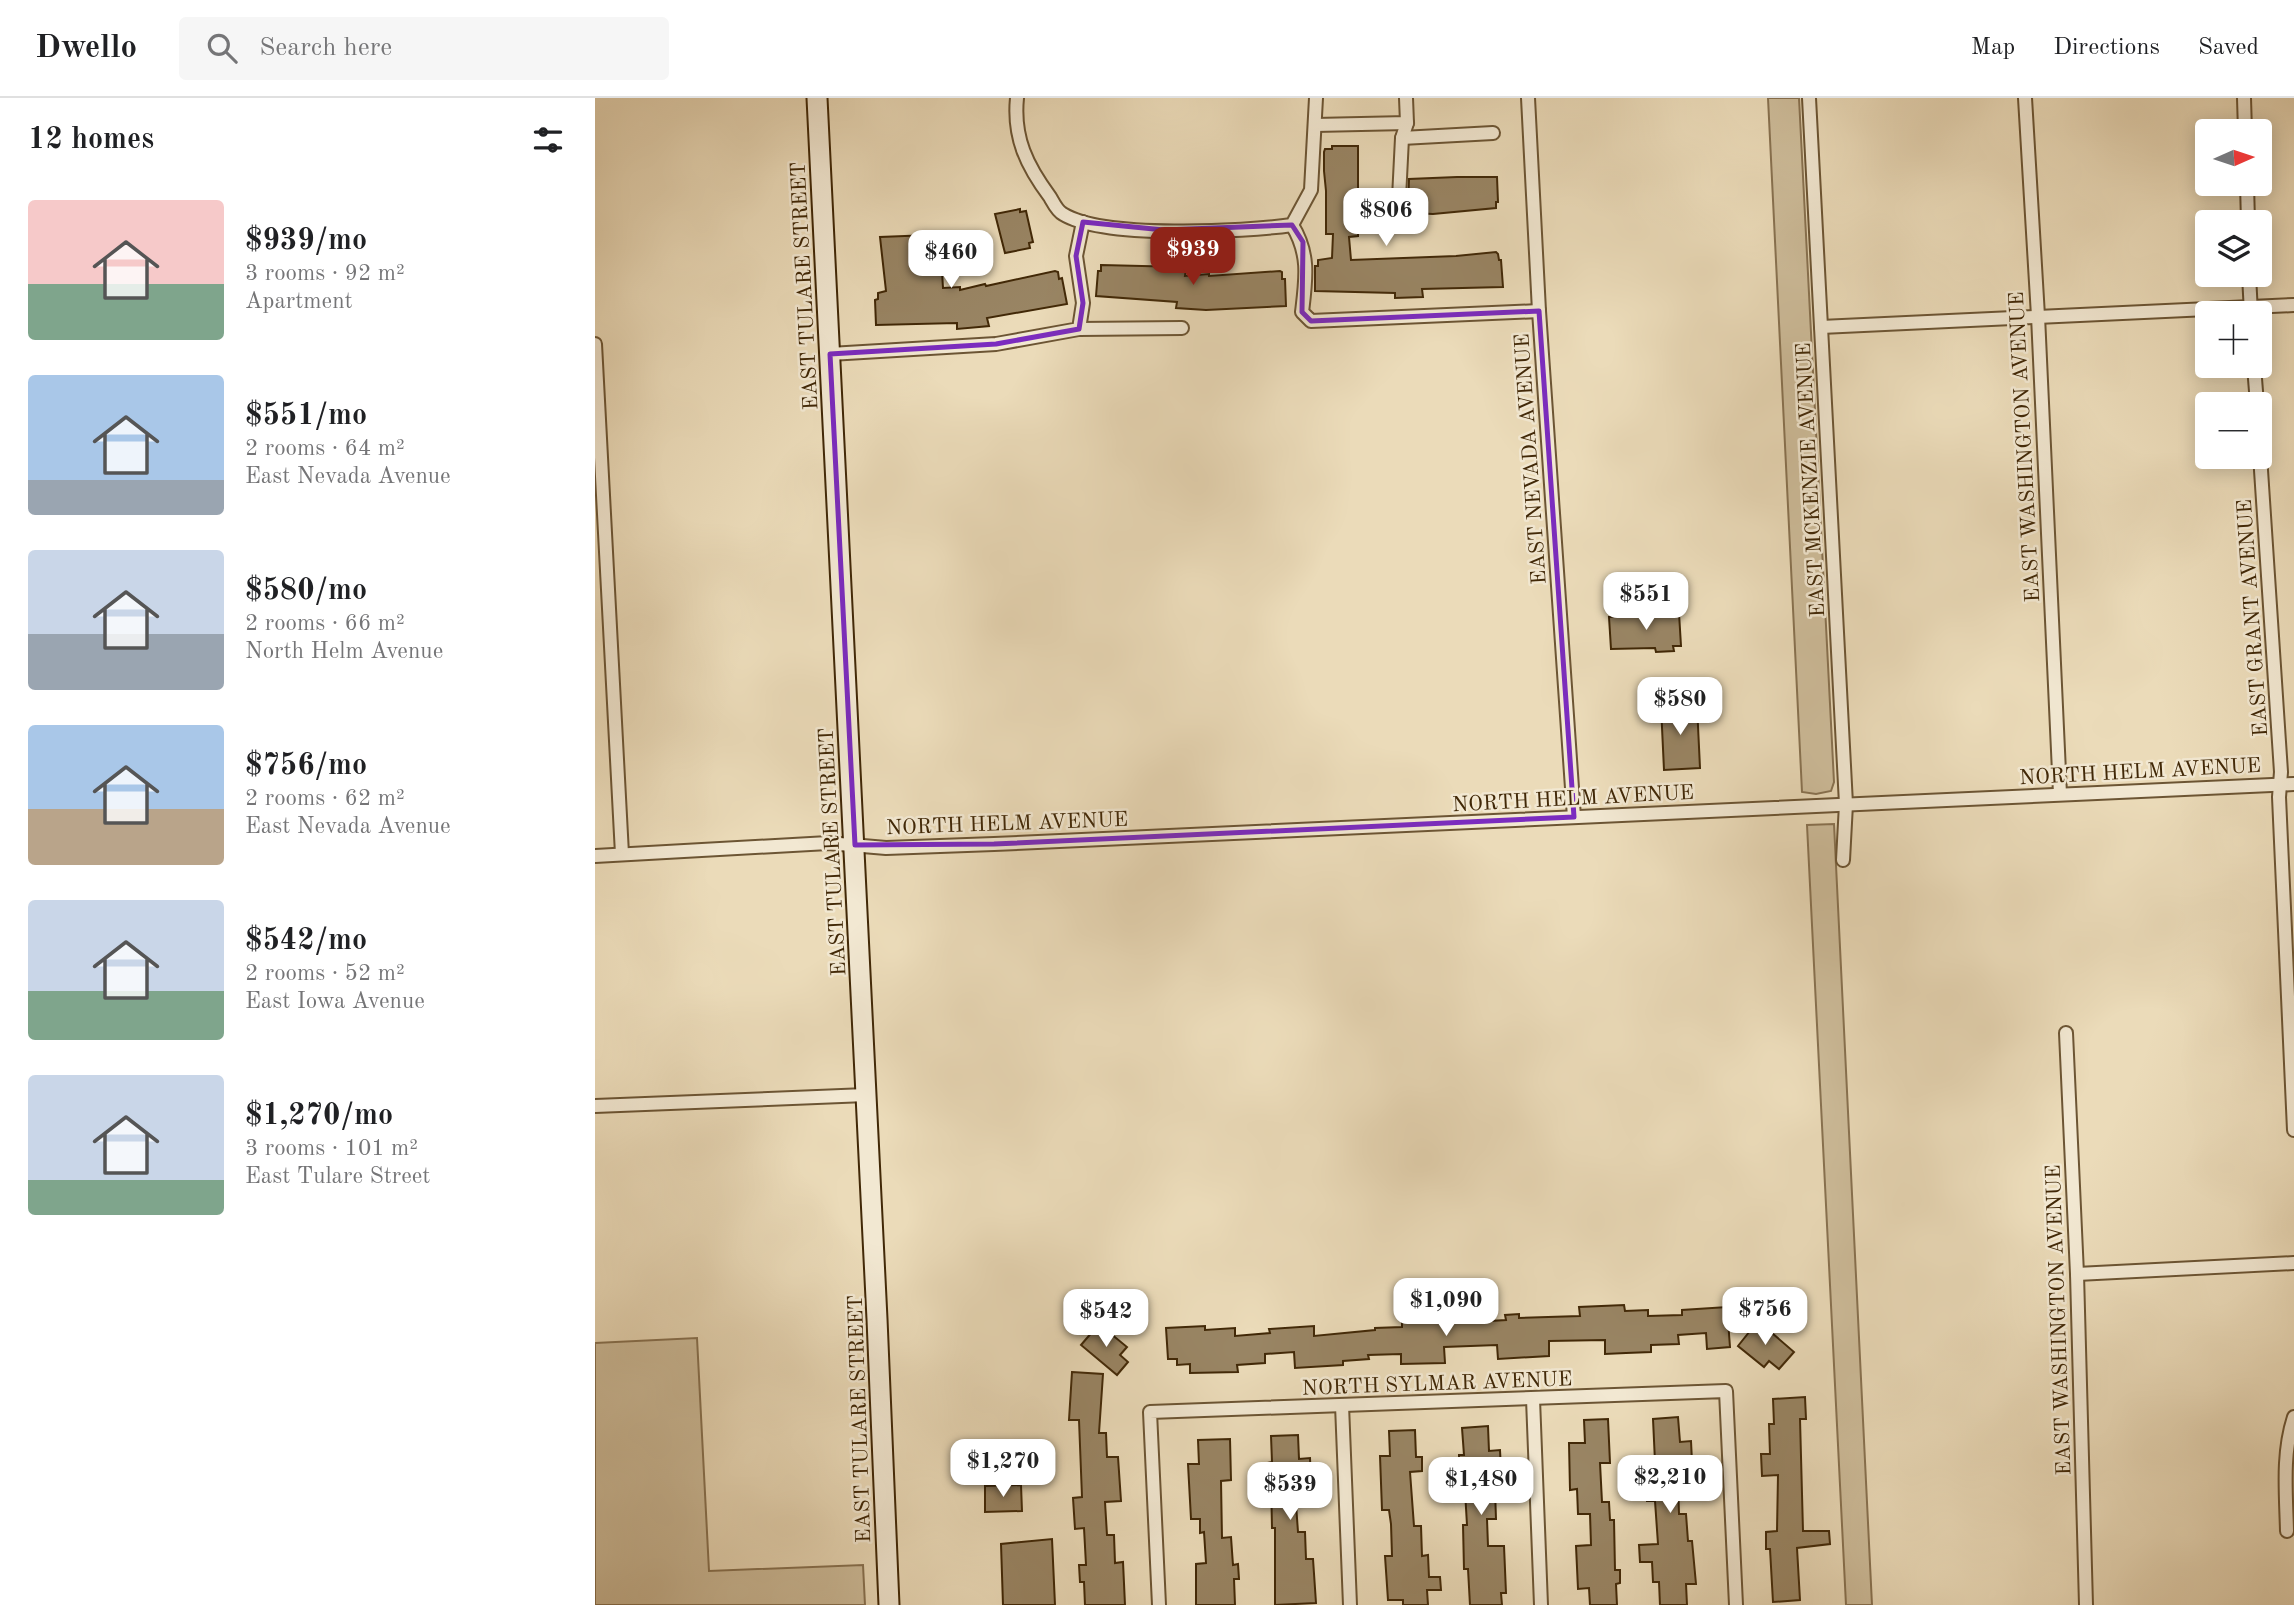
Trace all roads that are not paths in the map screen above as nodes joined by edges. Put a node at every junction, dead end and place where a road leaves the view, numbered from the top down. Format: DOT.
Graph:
graph roads {
  1 [pos="817,98"];
  2 [pos="1017,98"];
  3 [pos="1316,98"];
  4 [pos="1406,98"];
  5 [pos="1528,98"];
  6 [pos="1808,98"];
  7 [pos="2025,98"];
  8 [pos="2244,98"];
  9 [pos="2245,119"];
  10 [pos="1407,123"];
  11 [pos="1315,125"];
  12 [pos="1493,133"];
  13 [pos="1402,138"];
  14 [pos="1398,218"];
  15 [pos="1083,222"];
  16 [pos="1292,225"];
  17 [pos="2294,305"];
  18 [pos="2272,308"];
  19 [pos="1539,311"];
  20 [pos="2195,312"];
  21 [pos="2038,316"];
  22 [pos="1821,327"];
  23 [pos="1182,328"];
  24 [pos="1079,329"];
  25 [pos="595,344"];
  26 [pos="830,354"];
  27 [pos="2261,469"];
  28 [pos="2280,784"];
  29 [pos="2294,784"];
  30 [pos="2060,793"];
  31 [pos="1846,804"];
  32 [pos="1574,817"];
  33 [pos="855,845"];
  34 [pos="622,854"];
  35 [pos="595,856"];
  36 [pos="1843,860"];
  37 [pos="2067,1033"];
  38 [pos="866,1095"];
  39 [pos="595,1106"];
  40 [pos="2294,1130"];
  41 [pos="2294,1263"];
  42 [pos="2077,1274"];
  43 [pos="1533,1399"];
  44 [pos="1342,1405"];
  45 [pos="2294,1416"];
  46 [pos="2287,1531"];
  47 [pos="889,1605"];
  48 [pos="1159,1605"];
  49 [pos="1350,1605"];
  50 [pos="1541,1605"];
  51 [pos="1736,1605"];
  52 [pos="2086,1605"];
  1 -- 26 [label="main road, EAST TULARE STREET"];
  2 -- 15 [label="street"];
  3 -- 11 [label="street"];
  4 -- 10 [label="street"];
  5 -- 19 [label="street, EAST NEVADA AVENUE"];
  6 -- 22 [label="street, EAST MCKENZIE AVENUE"];
  7 -- 21 [label="street, EAST WASHINGTON AVENUE"];
  8 -- 9 [label="street"];
  10 -- 11 [label="street"];
  10 -- 13 [label="street"];
  11 -- 16 [label="street"];
  12 -- 13 [label="street"];
  13 -- 14 [label="street"];
  15 -- 16 [label="street"];
  15 -- 24 [label="street"];
  16 -- 19 [label="street"];
  17 -- 18 [label="street"];
  19 -- 32 [label="street, EAST NEVADA AVENUE"];
  20 -- 21 [label="street"];
  21 -- 22 [label="street"];
  21 -- 30 [label="street, EAST WASHINGTON AVENUE"];
  22 -- 31 [label="street, EAST MCKENZIE AVENUE"];
  23 -- 24 [label="street"];
  24 -- 26 [label="street"];
  25 -- 34 [label="street"];
  26 -- 33 [label="main road, EAST TULARE STREET"];
  27 -- 28 [label="street, EAST GRANT AVENUE"];
  28 -- 29 [label="street, NORTH HELM AVENUE"];
  28 -- 30 [label="street, NORTH HELM AVENUE"];
  28 -- 40 [label="street, EAST GRANT AVENUE"];
  30 -- 31 [label="street, NORTH HELM AVENUE"];
  31 -- 32 [label="street, NORTH HELM AVENUE"];
  31 -- 36 [label="street, EAST MCKENZIE AVENUE"];
  32 -- 33 [label="street, NORTH HELM AVENUE"];
  33 -- 34 [label="street, NORTH HELM AVENUE"];
  33 -- 38 [label="main road, EAST TULARE STREET"];
  34 -- 35 [label="street, NORTH HELM AVENUE"];
  37 -- 42 [label="street, EAST WASHINGTON AVENUE"];
  38 -- 39 [label="street"];
  38 -- 47 [label="main road, EAST TULARE STREET"];
  41 -- 42 [label="street"];
  42 -- 52 [label="street, EAST WASHINGTON AVENUE"];
  43 -- 44 [label="street, NORTH SYLMAR AVENUE"];
  43 -- 50 [label="street"];
  43 -- 51 [label="street, NORTH SYLMAR AVENUE"];
  44 -- 48 [label="street, NORTH SYLMAR AVENUE"];
  44 -- 49 [label="street"];
  45 -- 46 [label="street"];
}
